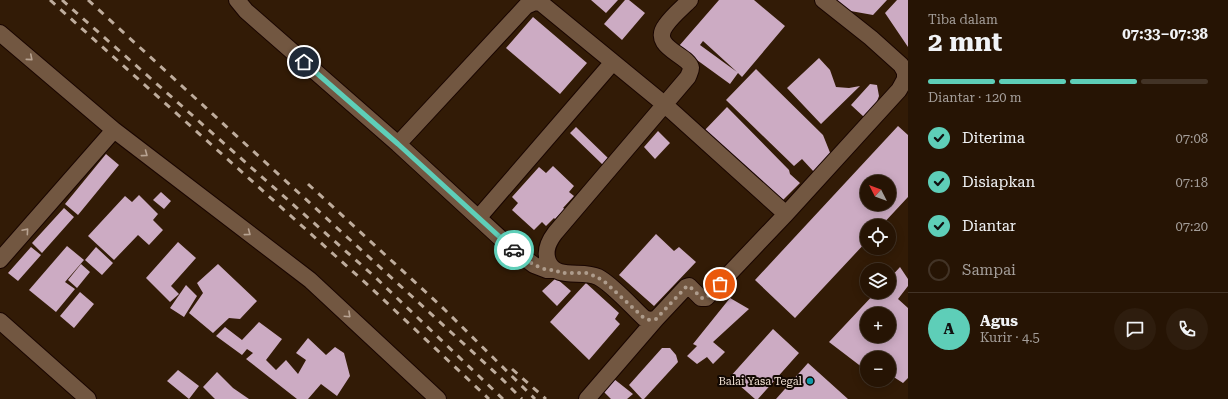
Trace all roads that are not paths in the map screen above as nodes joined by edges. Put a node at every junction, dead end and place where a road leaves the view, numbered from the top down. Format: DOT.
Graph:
graph roads {
  1 [pos="236,0"];
  2 [pos="690,0"];
  3 [pos="823,0"];
  4 [pos="0,33"];
  5 [pos="613,62"];
  6 [pos="664,104"];
  7 [pos="114,130"];
  8 [pos="398,144"];
  9 [pos="786,214"];
  10 [pos="478,217"];
  11 [pos="0,260"];
  12 [pos="556,270"];
  13 [pos="656,319"];
  14 [pos="0,321"];
  15 [pos="88,399"];
  16 [pos="438,399"];
  17 [pos="588,399"];
  1 -- 8 [label="street"];
  2 -- 6 [label="street"];
  3 -- 9 [label="street"];
  4 -- 7 [label="street, one-way"];
  5 -- 6 [label="street"];
  5 -- 8 [label="street"];
  5 -- 10 [label="street"];
  6 -- 9 [label="street"];
  6 -- 12 [label="street"];
  11 -- 7 [label="street, one-way"];
  7 -- 16 [label="street, one-way"];
  8 -- 10 [label="street"];
  9 -- 13 [label="street"];
  10 -- 12 [label="street"];
  12 -- 13 [label="street"];
  13 -- 17 [label="street"];
  14 -- 15 [label="street"];
}
